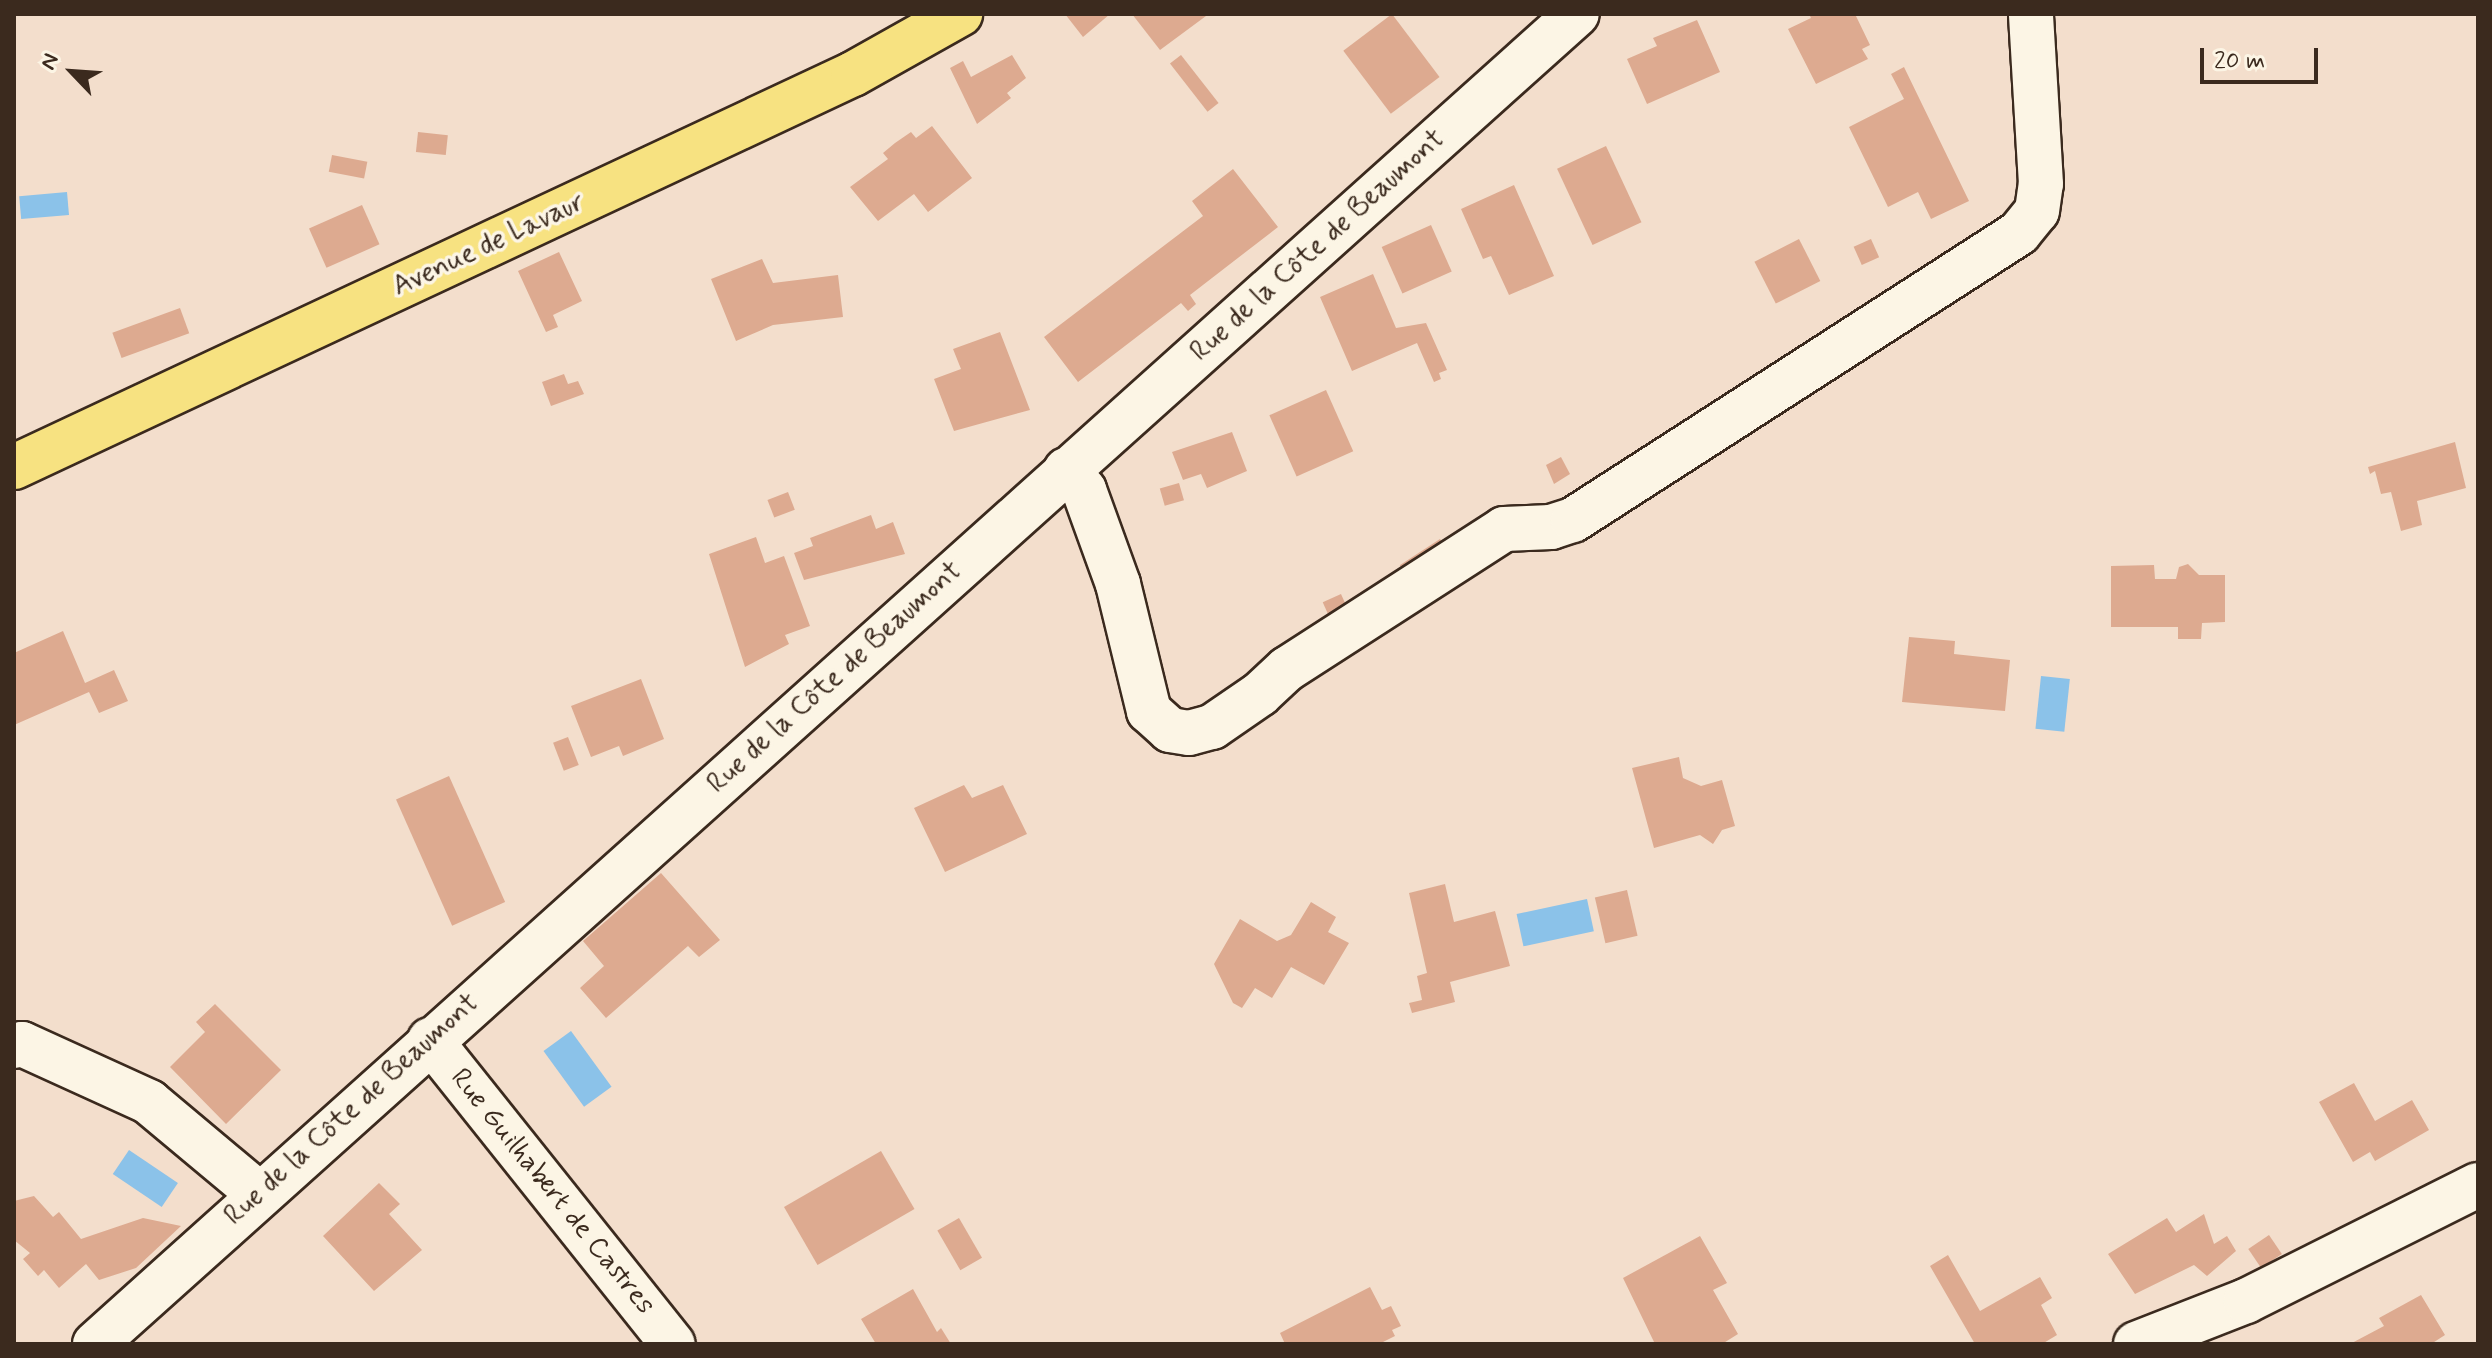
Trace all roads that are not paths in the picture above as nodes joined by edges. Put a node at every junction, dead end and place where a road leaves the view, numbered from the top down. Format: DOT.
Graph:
graph roads {
  1 [pos="960,14"];
  2 [pos="1577,14"];
  3 [pos="2031,14"];
  4 [pos="14,467"];
  5 [pos="1066,470"];
  6 [pos="430,1040"];
  7 [pos="14,1046"];
  8 [pos="2478,1185"];
  9 [pos="258,1193"];
  10 [pos="95,1344"];
  11 [pos="673,1344"];
  12 [pos="2136,1344"];
  1 -- 4 [label="main road, Avenue de Lavaur"];
  2 -- 5 [label="street, Rue de la Côte de Beaumont"];
  3 -- 5 [label="street"];
  5 -- 6 [label="street, Rue de la Côte de Beaumont"];
  6 -- 9 [label="street, Rue de la Côte de Beaumont"];
  6 -- 11 [label="street, Rue Guilhabert de Castres"];
  7 -- 9 [label="street"];
  8 -- 12 [label="street"];
  9 -- 10 [label="street, Rue de la Côte de Beaumont"];
}
